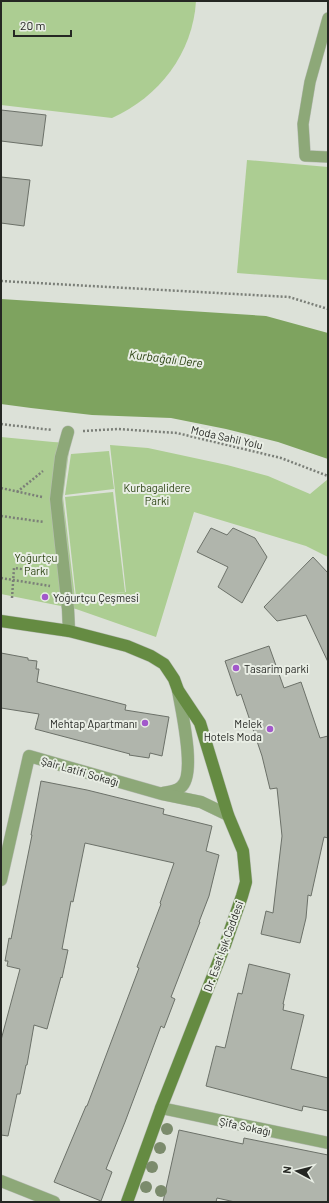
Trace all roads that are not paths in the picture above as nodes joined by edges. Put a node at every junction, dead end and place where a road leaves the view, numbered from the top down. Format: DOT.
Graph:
graph roads {
  1 [pos="328,18"];
  2 [pos="328,157"];
  3 [pos="68,432"];
  4 [pos="1,621"];
  5 [pos="69,631"];
  6 [pos="178,690"];
  7 [pos="162,794"];
  8 [pos="228,815"];
  9 [pos="1,880"];
  10 [pos="161,1108"];
  11 [pos="328,1144"];
  12 [pos="1,1182"];
  13 [pos="54,1202"];
  14 [pos="127,1202"];
  1 -- 2 [label="lane"];
  3 -- 5 [label="street"];
  4 -- 5 [label="street, Dr. Esat Işık Caddesi"];
  5 -- 6 [label="street, Dr. Esat Işık Caddesi"];
  6 -- 7 [label="street"];
  6 -- 8 [label="street, Dr. Esat Işık Caddesi"];
  7 -- 8 [label="street, Şair Latifi Sokağı"];
  7 -- 9 [label="street, Şair Latifi Sokağı"];
  8 -- 10 [label="street, Dr. Esat Işık Caddesi"];
  10 -- 11 [label="street, Şifa Sokağı"];
  10 -- 14 [label="street, Dr. Esat Işık Caddesi"];
  12 -- 13 [label="street"];
}
